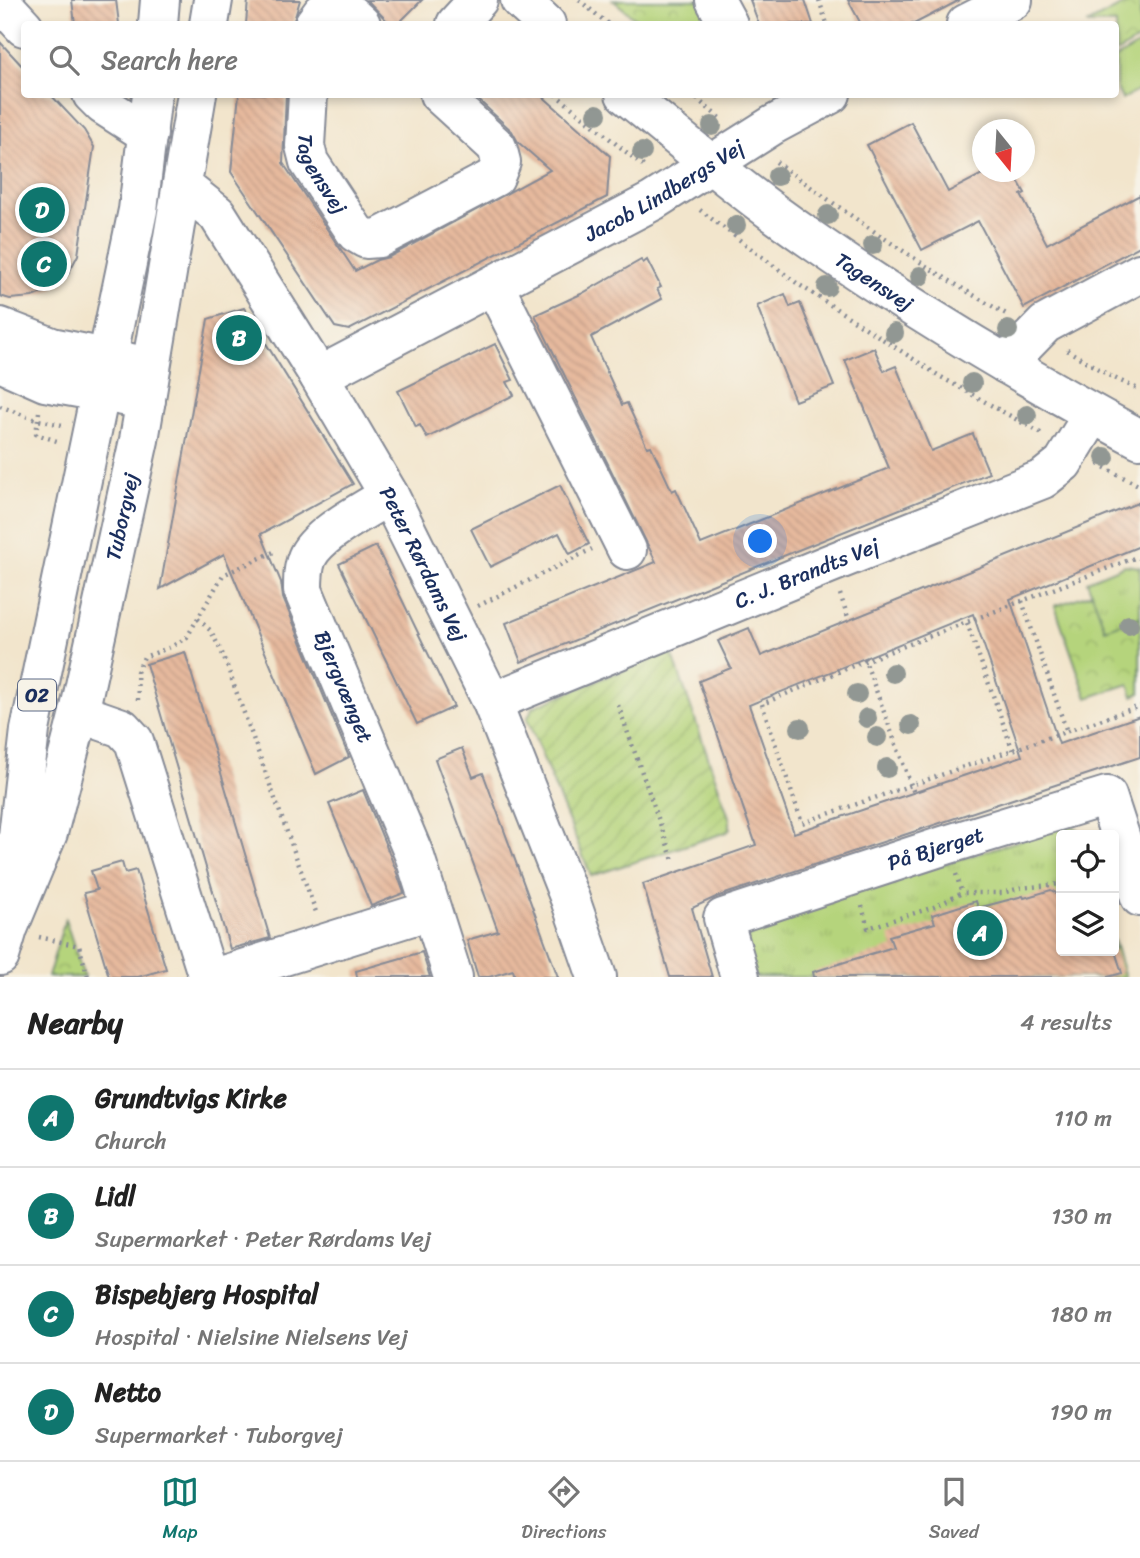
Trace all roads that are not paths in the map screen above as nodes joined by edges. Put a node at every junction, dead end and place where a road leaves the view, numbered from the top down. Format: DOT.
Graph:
graph roads {
  1 [pos="41,0"];
  2 [pos="160,0"];
  3 [pos="200,0"];
  4 [pos="213,0"];
  5 [pos="478,0"];
  6 [pos="520,0"];
  7 [pos="715,0"];
  8 [pos="1013,0"];
  9 [pos="0,1"];
  10 [pos="41,21"];
  11 [pos="158,21"];
  12 [pos="199,21"];
  13 [pos="210,21"];
  14 [pos="316,21"];
  15 [pos="357,21"];
  16 [pos="459,21"];
  17 [pos="543,21"];
  18 [pos="726,21"];
  19 [pos="972,21"];
  20 [pos="21,24"];
  21 [pos="96,98"];
  22 [pos="152,98"];
  23 [pos="196,98"];
  24 [pos="308,98"];
  25 [pos="443,98"];
  26 [pos="630,98"];
  27 [pos="820,98"];
  28 [pos="760,120"];
  29 [pos="148,134"];
  30 [pos="710,163"];
  31 [pos="183,187"];
  32 [pos="1140,273"];
  33 [pos="494,285"];
  34 [pos="0,327"];
  35 [pos="0,362"];
  36 [pos="1006,364"];
  37 [pos="319,376"];
  38 [pos="148,384"];
  39 [pos="0,386"];
  40 [pos="102,389"];
  41 [pos="1093,414"];
  42 [pos="1140,439"];
  43 [pos="389,495"];
  44 [pos="623,543"];
  45 [pos="492,702"];
  46 [pos="79,713"];
  47 [pos="1140,897"];
  48 [pos="431,910"];
  49 [pos="4,942"];
  50 [pos="208,977"];
  51 [pos="217,977"];
  52 [pos="453,977"];
  53 [pos="597,977"];
  54 [pos="740,977"];
  1 -- 10 [label="street"];
  2 -- 11 [label="street"];
  3 -- 12 [label="street"];
  4 -- 13 [label="street"];
  5 -- 16 [label="street"];
  6 -- 17 [label="street"];
  7 -- 18 [label="street"];
  8 -- 19 [label="street"];
  9 -- 20 [label="street"];
  14 -- 15 [label="street"];
  21 -- 29 [label="street"];
  22 -- 29 [label="street, O2"];
  23 -- 31 [label="street, Tuborgvej / O2"];
  24 -- 25 [label="street, Tagensvej"];
  26 -- 30 [label="street, Tagensvej"];
  27 -- 28 [label="street, Jacob Lindbergs Vej"];
  28 -- 30 [label="street, Jacob Lindbergs Vej"];
  29 -- 40 [label="street, O2"];
  30 -- 33 [label="street, Jacob Lindbergs Vej"];
  30 -- 36 [label="street, Tagensvej"];
  31 -- 37 [label="street, Peter Rørdams Vej"];
  31 -- 38 [label="street, Tuborgvej / O2"];
  32 -- 36 [label="street"];
  33 -- 37 [label="street, Jacob Lindbergs Vej"];
  33 -- 44 [label="street"];
  34 -- 40 [label="street"];
  35 -- 40 [label="street"];
  36 -- 41 [label="street, Tagensvej"];
  37 -- 43 [label="street, Peter Rørdams Vej"];
  38 -- 40 [label="street"];
  38 -- 46 [label="street, Tuborgvej / O2"];
  39 -- 40 [label="street"];
  40 -- 49 [label="street, O2"];
  41 -- 42 [label="street, Tagensvej"];
  41 -- 45 [label="street, C. J. Brandts Vej"];
  43 -- 45 [label="street, Peter Rørdams Vej"];
  43 -- 48 [label="street, Bjergvænget"];
  45 -- 53 [label="street, Peter Rørdams Vej"];
  46 -- 49 [label="street, Tuborgvej / O2"];
  46 -- 50 [label="street"];
  47 -- 54 [label="street, På Bjerget"];
  48 -- 51 [label="street"];
  48 -- 52 [label="street, Bjergvænget"];
}
